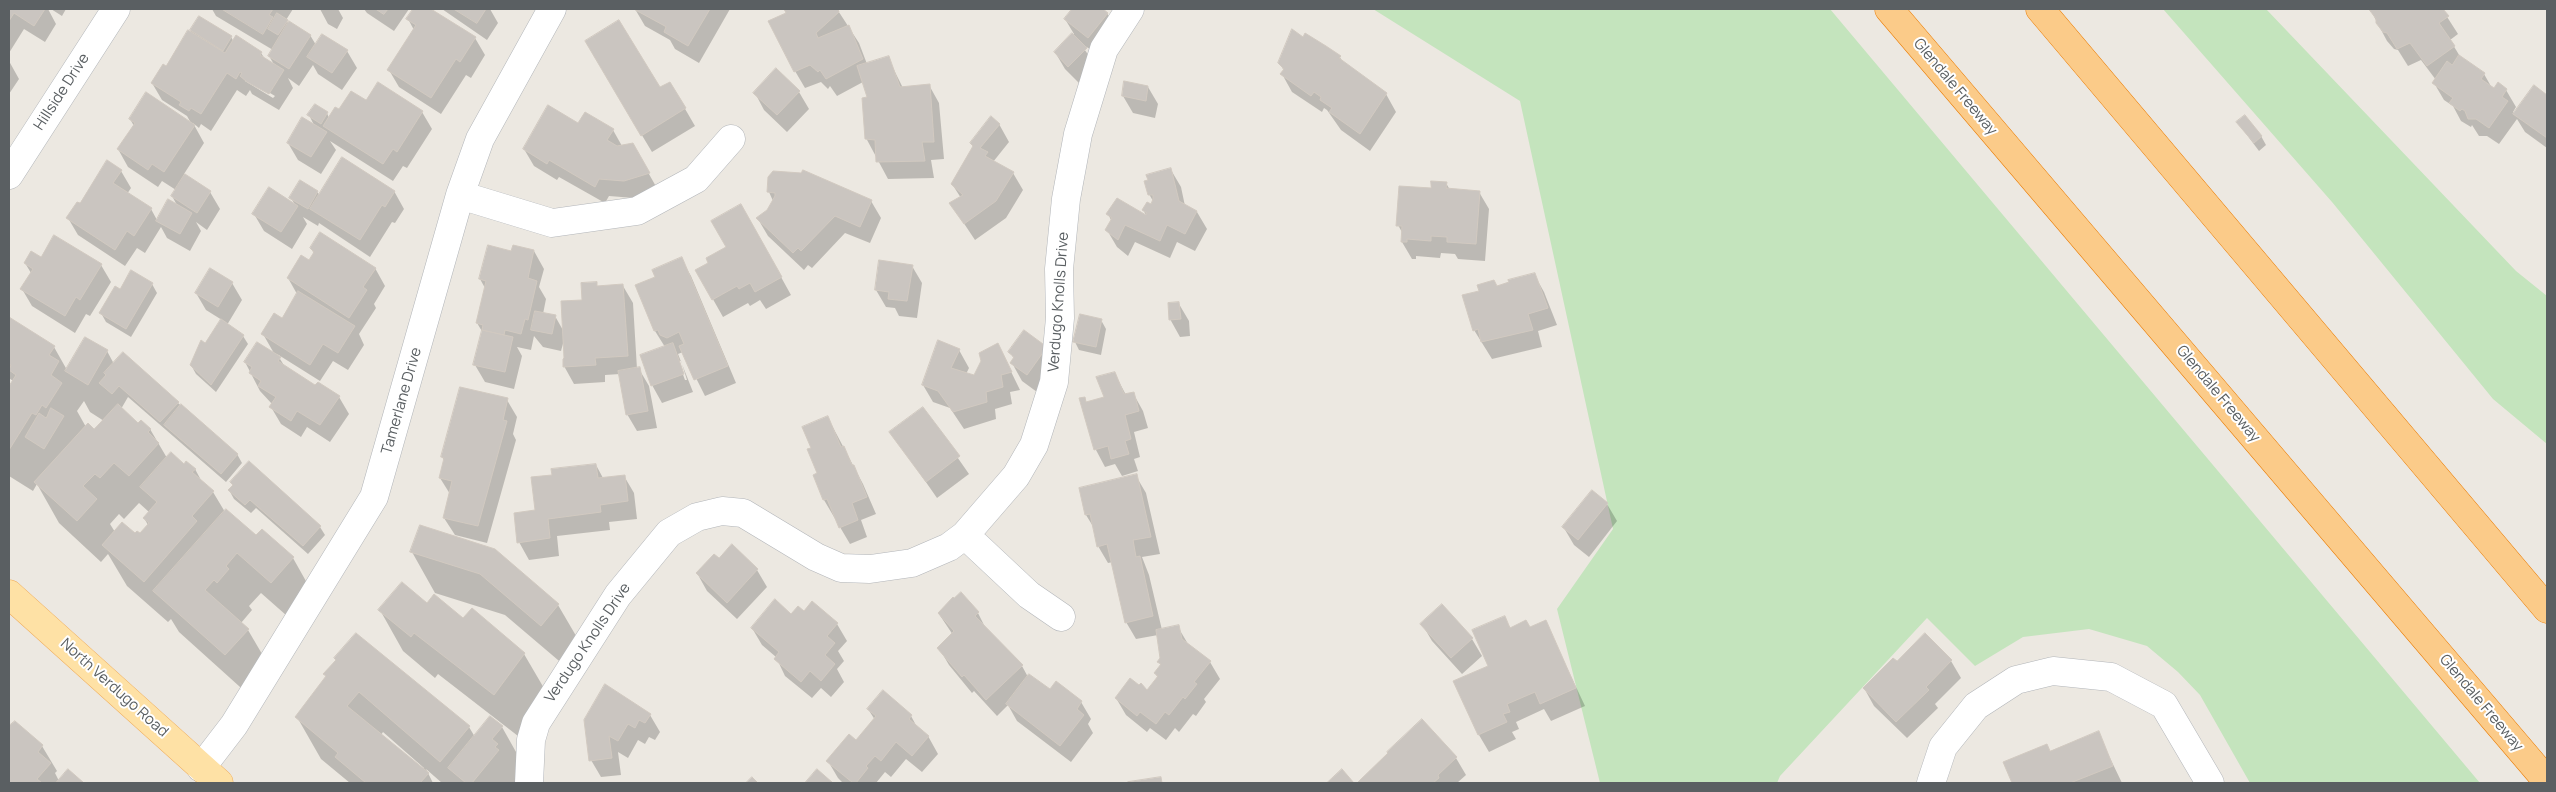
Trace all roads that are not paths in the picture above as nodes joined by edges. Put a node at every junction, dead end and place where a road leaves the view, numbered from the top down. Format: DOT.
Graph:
graph roads {
  1 [pos="116,9"];
  2 [pos="552,9"];
  3 [pos="1130,9"];
  4 [pos="1889,9"];
  5 [pos="2040,9"];
  6 [pos="731,139"];
  7 [pos="9,175"];
  8 [pos="460,195"];
  9 [pos="965,535"];
  10 [pos="9,594"];
  11 [pos="2547,609"];
  12 [pos="1061,617"];
  13 [pos="210,776"];
  14 [pos="2546,779"];
  15 [pos="528,783"];
  16 [pos="1931,783"];
  17 [pos="2210,783"];
  1 -- 7 [label="street, Hillside Drive"];
  2 -- 8 [label="street, Tamerlane Drive"];
  3 -- 9 [label="street, Verdugo Knolls Drive"];
  4 -- 14 [label="highway, Glendale Freeway"];
  5 -- 11 [label="highway"];
  6 -- 8 [label="street"];
  8 -- 13 [label="street, Tamerlane Drive"];
  9 -- 12 [label="street"];
  9 -- 15 [label="street, Verdugo Knolls Drive"];
  10 -- 13 [label="main road, North Verdugo Road"];
  16 -- 17 [label="street"];
}
